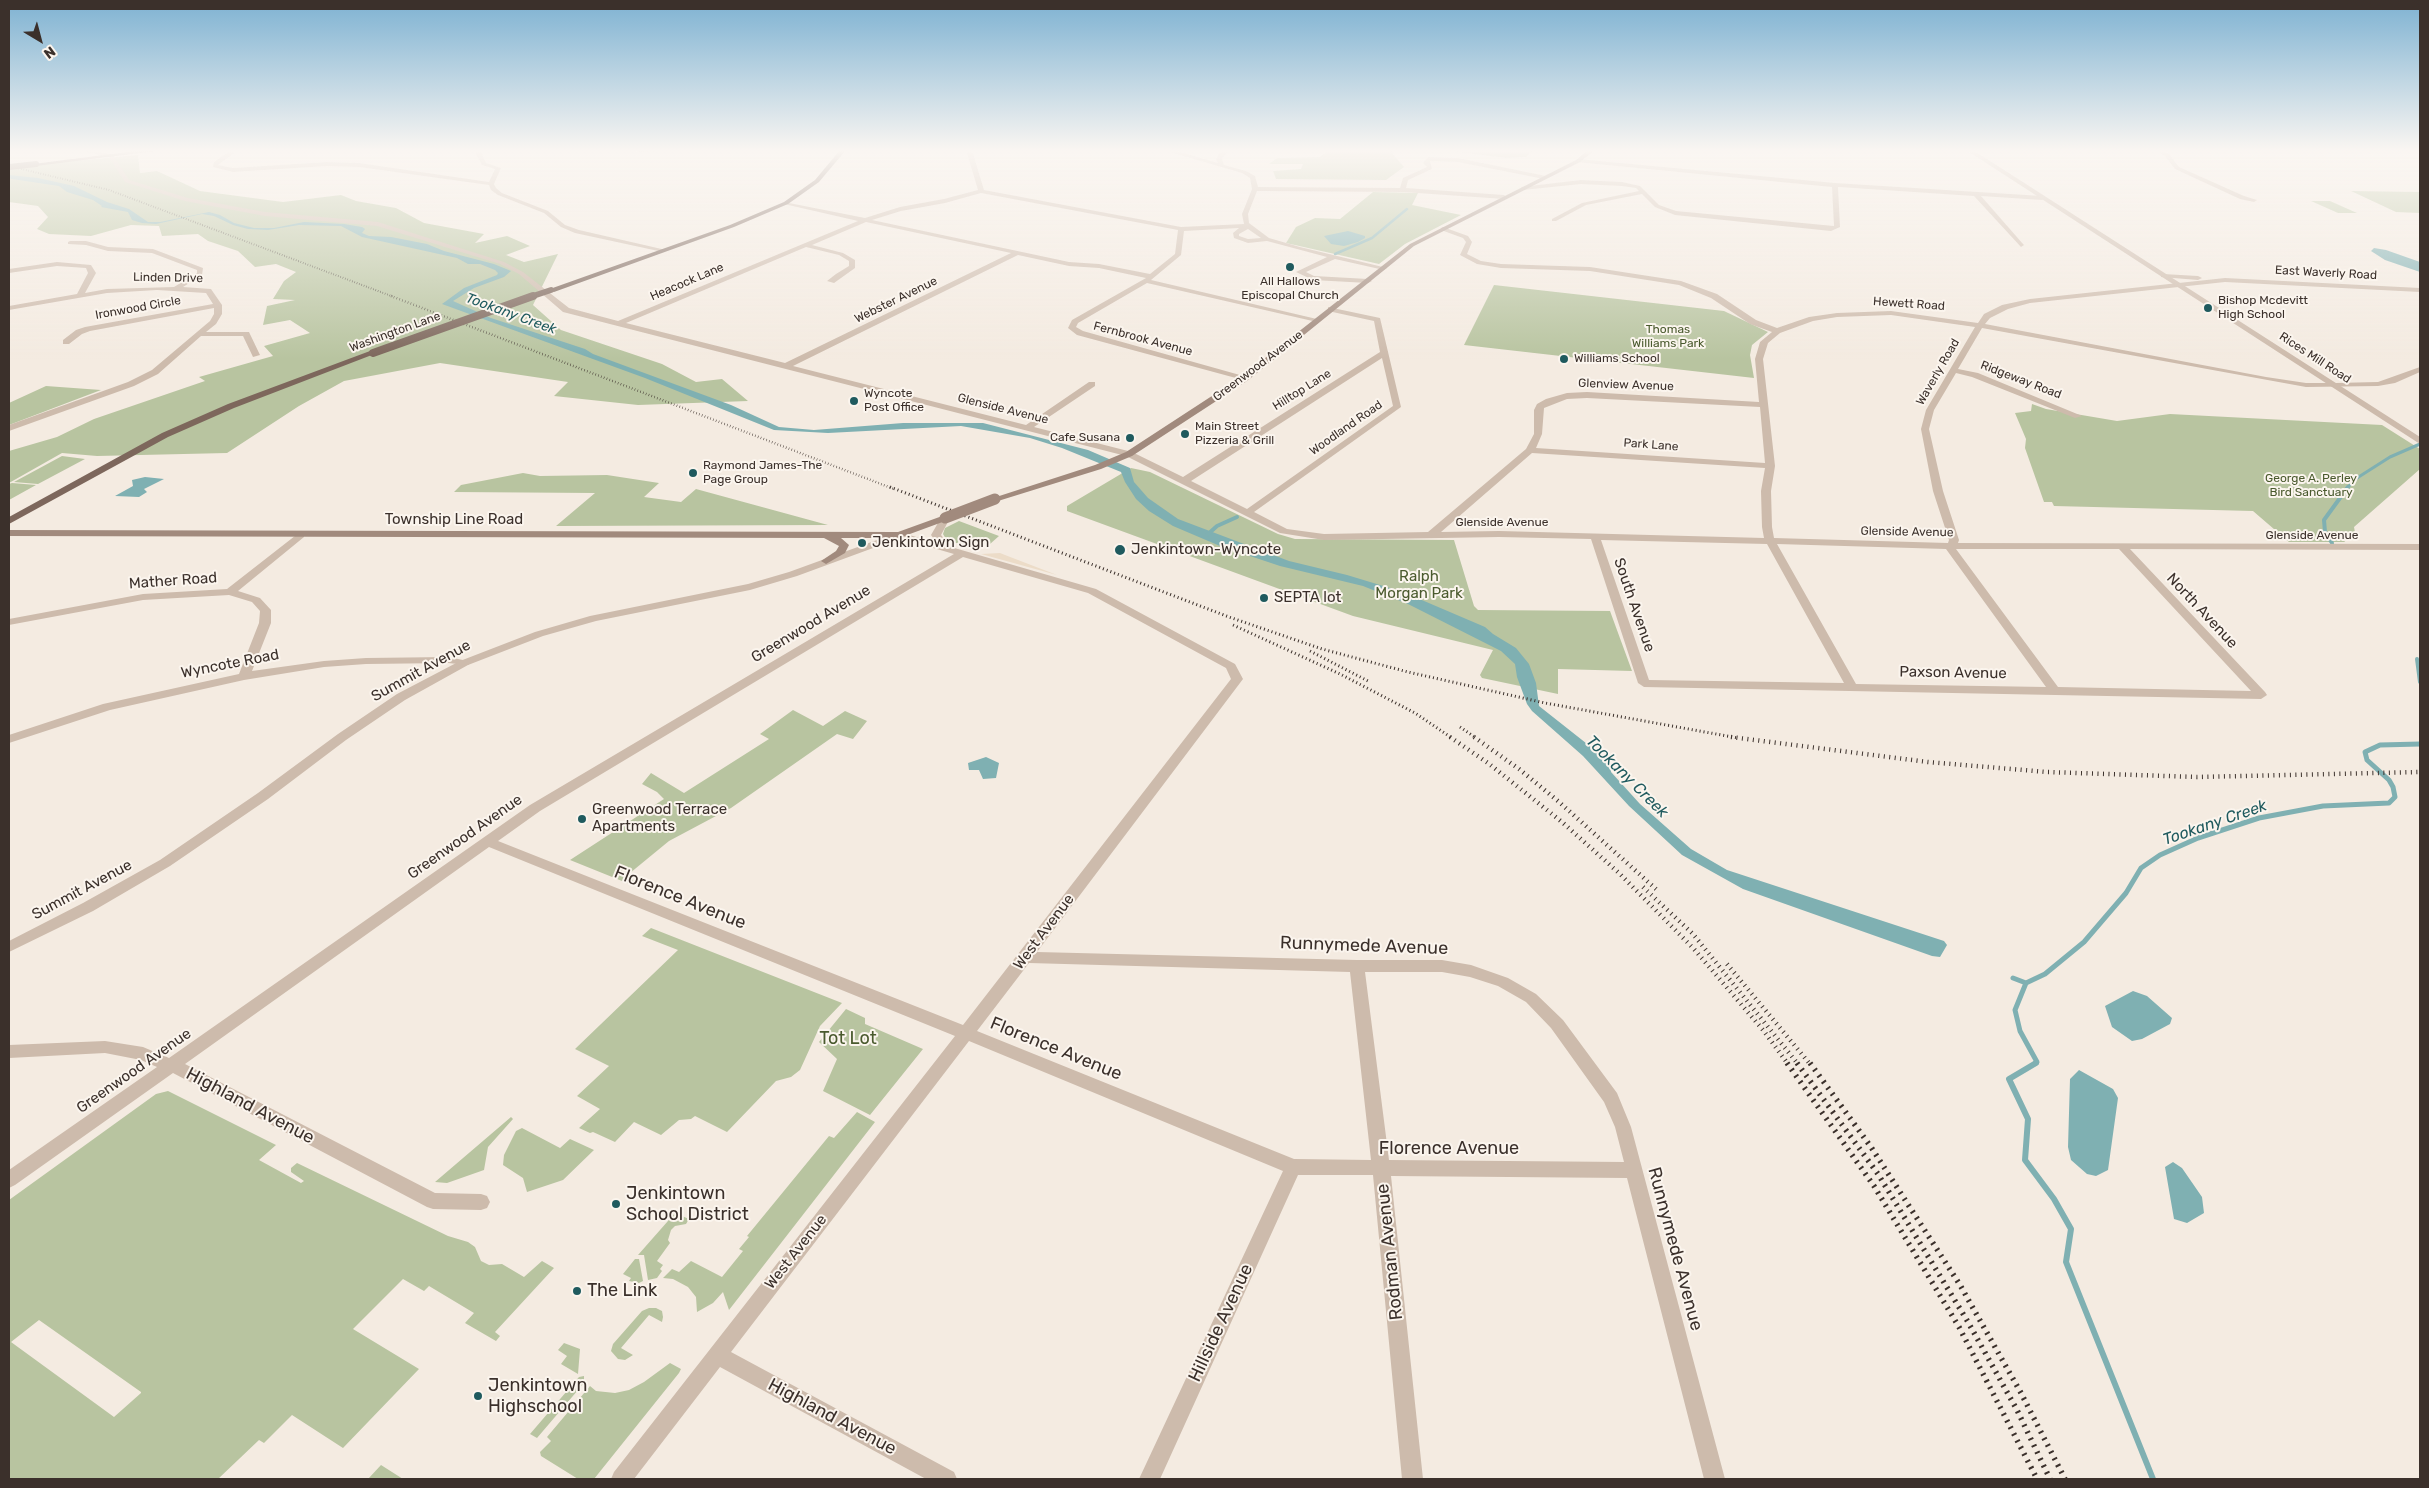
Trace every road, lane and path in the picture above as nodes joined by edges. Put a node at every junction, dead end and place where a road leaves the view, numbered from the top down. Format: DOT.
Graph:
graph roads {
  1 [pos="326,219"];
  2 [pos="554,219"];
  3 [pos="747,219"];
  4 [pos="1131,219"];
  5 [pos="1246,219"];
  6 [pos="1462,219"];
  7 [pos="1734,219"];
  8 [pos="1837,219"];
  9 [pos="1999,219"];
  10 [pos="2075,219"];
  11 [pos="865,220"];
  12 [pos="1248,226"];
  13 [pos="1181,229"];
  14 [pos="1443,229"];
  15 [pos="1266,239"];
  16 [pos="70,243"];
  17 [pos="2021,244"];
  18 [pos="804,245"];
  19 [pos="663,250"];
  20 [pos="1017,254"];
  21 [pos="1334,257"];
  22 [pos="1384,268"];
  23 [pos="9,271"];
  24 [pos="2163,276"];
  25 [pos="1149,279"];
  26 [pos="2230,280"];
  27 [pos="1368,281"];
  28 [pos="831,282"];
  29 [pos="2178,286"];
  30 [pos="177,288"];
  31 [pos="2420,290"];
  32 [pos="80,296"];
  33 [pos="218,305"];
  34 [pos="9,308"];
  35 [pos="1332,309"];
  36 [pos="1317,320"];
  37 [pos="618,324"];
  38 [pos="1979,325"];
  39 [pos="1777,331"];
  40 [pos="200,334"];
  41 [pos="66,342"];
  42 [pos="1383,354"];
  43 [pos="256,355"];
  44 [pos="786,366"];
  45 [pos="2420,369"];
  46 [pos="1954,370"];
  47 [pos="1244,379"];
  48 [pos="1092,384"];
  49 [pos="2336,386"];
  50 [pos="1764,405"];
  51 [pos="2078,416"];
  52 [pos="9,428"];
  53 [pos="1027,428"];
  54 [pos="2420,441"];
  55 [pos="1530,450"];
  56 [pos="1129,454"];
  57 [pos="1770,466"];
  58 [pos="1184,480"];
  59 [pos="1458,512"];
  60 [pos="1247,513"];
  61 [pos="945,518"];
  62 [pos="9,519"];
  63 [pos="9,533"];
  64 [pos="1473,534"];
  65 [pos="300,535"];
  66 [pos="823,535"];
  67 [pos="899,535"];
  68 [pos="1431,535"];
  69 [pos="1595,537"];
  70 [pos="1770,541"];
  71 [pos="1953,546"];
  72 [pos="2122,547"];
  73 [pos="2420,547"];
  74 [pos="954,551"];
  75 [pos="826,561"];
  76 [pos="230,592"];
  77 [pos="9,622"];
  78 [pos="464,663"];
  79 [pos="244,676"];
  80 [pos="1644,683"];
  81 [pos="1852,688"];
  82 [pos="2055,691"];
  83 [pos="2261,696"];
  84 [pos="9,739"];
  85 [pos="486,841"];
  86 [pos="9,947"];
  87 [pos="1025,957"];
  88 [pos="1357,966"];
  89 [pos="965,1033"];
  90 [pos="9,1051"];
  91 [pos="170,1064"];
  92 [pos="1293,1168"];
  93 [pos="1381,1168"];
  94 [pos="1634,1170"];
  95 [pos="9,1180"];
  96 [pos="481,1202"];
  97 [pos="717,1355"];
  98 [pos="621,1479"];
  99 [pos="947,1479"];
  100 [pos="1149,1479"];
  101 [pos="1412,1479"];
  102 [pos="1714,1479"];
  1 -- 37 [label="street, Glenside Avenue"];
  2 -- 19 [label="street"];
  3 -- 19 [label="main road, Washington Lane"];
  4 -- 13 [label="street"];
  5 -- 12 [label="street"];
  6 -- 14 [label="main road, Greenwood Avenue"];
  7 -- 8 [label="street"];
  9 -- 17 [label="street"];
  10 -- 24 [label="street, Rices Mill Road"];
  11 -- 18 [label="street, Heacock Lane"];
  11 -- 20 [label="street"];
  12 -- 13 [label="street"];
  12 -- 15 [label="street"];
  12 -- 15 [label="street"];
  13 -- 25 [label="street, Fernbrook Avenue"];
  14 -- 22 [label="main road, Greenwood Avenue"];
  14 -- 39 [label="street"];
  15 -- 21 [label="street"];
  16 -- 30 [label="street"];
  18 -- 28 [label="street"];
  18 -- 37 [label="street, Heacock Lane"];
  19 -- 62 [label="main road, Washington Lane, bridge"];
  20 -- 25 [label="street"];
  20 -- 44 [label="street, Webster Avenue"];
  21 -- 22 [label="street"];
  21 -- 27 [label="street"];
  22 -- 27 [label="main road, Greenwood Avenue"];
  23 -- 32 [label="street"];
  24 -- 26 [label="street, East Waverly Road"];
  24 -- 29 [label="street, Rices Mill Road"];
  25 -- 36 [label="street"];
  25 -- 47 [label="street, Fernbrook Avenue"];
  26 -- 29 [label="street, East Waverly Road"];
  26 -- 31 [label="street, East Waverly Road"];
  27 -- 35 [label="main road, Greenwood Avenue"];
  29 -- 38 [label="street, Waverly Road"];
  29 -- 49 [label="street, Rices Mill Road"];
  30 -- 32 [label="street, Linden Drive"];
  30 -- 33 [label="street, Linden Drive"];
  32 -- 34 [label="street, Linden Drive"];
  33 -- 40 [label="street"];
  33 -- 41 [label="street, Ironwood Circle"];
  35 -- 36 [label="main road, Greenwood Avenue"];
  35 -- 42 [label="street, Woodland Road"];
  36 -- 47 [label="main road, Greenwood Avenue"];
  37 -- 44 [label="street, Glenside Avenue"];
  38 -- 39 [label="street, Hewett Road"];
  38 -- 46 [label="street, Waverly Road"];
  38 -- 49 [label="street, Hewett Road"];
  39 -- 50 [label="street, Hewett Road"];
  40 -- 43 [label="street"];
  40 -- 52 [label="street"];
  42 -- 58 [label="street, Hilltop Lane"];
  42 -- 60 [label="street, Woodland Road"];
  44 -- 53 [label="street, Glenside Avenue"];
  45 -- 49 [label="street, Hewett Road"];
  46 -- 51 [label="street, Ridgeway Road"];
  46 -- 71 [label="street, Waverly Road"];
  47 -- 56 [label="main road, Greenwood Avenue"];
  48 -- 53 [label="street"];
  49 -- 54 [label="street, Rices Mill Road"];
  50 -- 55 [label="street, Glenview Avenue"];
  50 -- 57 [label="street, Hewett Road"];
  53 -- 56 [label="street, Glenside Avenue"];
  55 -- 57 [label="street, Park Lane"];
  55 -- 59 [label="street"];
  56 -- 58 [label="street, Glenside Avenue"];
  56 -- 61 [label="main road, Greenwood Avenue, bridge"];
  57 -- 70 [label="street, Hewett Road"];
  58 -- 60 [label="street, Glenside Avenue"];
  59 -- 64 [label="street"];
  59 -- 68 [label="street"];
  60 -- 68 [label="street, Glenside Avenue"];
  61 -- 67 [label="main road, Greenwood Avenue"];
  61 -- 74 [label="street"];
  63 -- 65 [label="main road, Township Line Road"];
  64 -- 68 [label="street, Glenside Avenue"];
  64 -- 69 [label="street, Glenside Avenue"];
  65 -- 66 [label="main road, Township Line Road"];
  65 -- 76 [label="street"];
  66 -- 67 [label="main road, Township Line Road"];
  66 -- 75 [label="main road"];
  67 -- 74 [label="street, West Avenue"];
  67 -- 75 [label="street, Summit Avenue"];
  69 -- 70 [label="street, Glenside Avenue"];
  69 -- 80 [label="street, South Avenue"];
  70 -- 71 [label="street, Glenside Avenue"];
  70 -- 81 [label="street, Hewett Road"];
  71 -- 72 [label="street, Glenside Avenue"];
  71 -- 82 [label="street, Waverly Road"];
  72 -- 73 [label="street, Glenside Avenue"];
  72 -- 83 [label="street, North Avenue"];
  74 -- 85 [label="street, Greenwood Avenue"];
  74 -- 87 [label="street, West Avenue"];
  75 -- 78 [label="street, Summit Avenue"];
  76 -- 77 [label="street, Mather Road"];
  76 -- 79 [label="street, Mather Road"];
  78 -- 79 [label="street, Wyncote Road"];
  78 -- 86 [label="street, Summit Avenue"];
  79 -- 84 [label="street, Wyncote Road"];
  80 -- 81 [label="street, Paxson Avenue"];
  81 -- 82 [label="street, Paxson Avenue"];
  82 -- 83 [label="street, Paxson Avenue"];
  85 -- 89 [label="street, Florence Avenue"];
  85 -- 91 [label="street, Greenwood Avenue"];
  87 -- 88 [label="street, Runnymede Avenue"];
  87 -- 89 [label="street, West Avenue"];
  88 -- 93 [label="street, Rodman Avenue"];
  88 -- 94 [label="street, Runnymede Avenue"];
  89 -- 92 [label="street, Florence Avenue"];
  89 -- 97 [label="street, West Avenue"];
  90 -- 91 [label="street, Highland Avenue"];
  91 -- 95 [label="street, Greenwood Avenue"];
  91 -- 96 [label="street, Highland Avenue"];
  92 -- 93 [label="street, Florence Avenue"];
  92 -- 100 [label="street, Hillside Avenue"];
  93 -- 94 [label="street, Florence Avenue"];
  93 -- 101 [label="street, Rodman Avenue"];
  94 -- 102 [label="street, Runnymede Avenue"];
  97 -- 98 [label="street, West Avenue"];
  97 -- 99 [label="street, Highland Avenue"];
}
